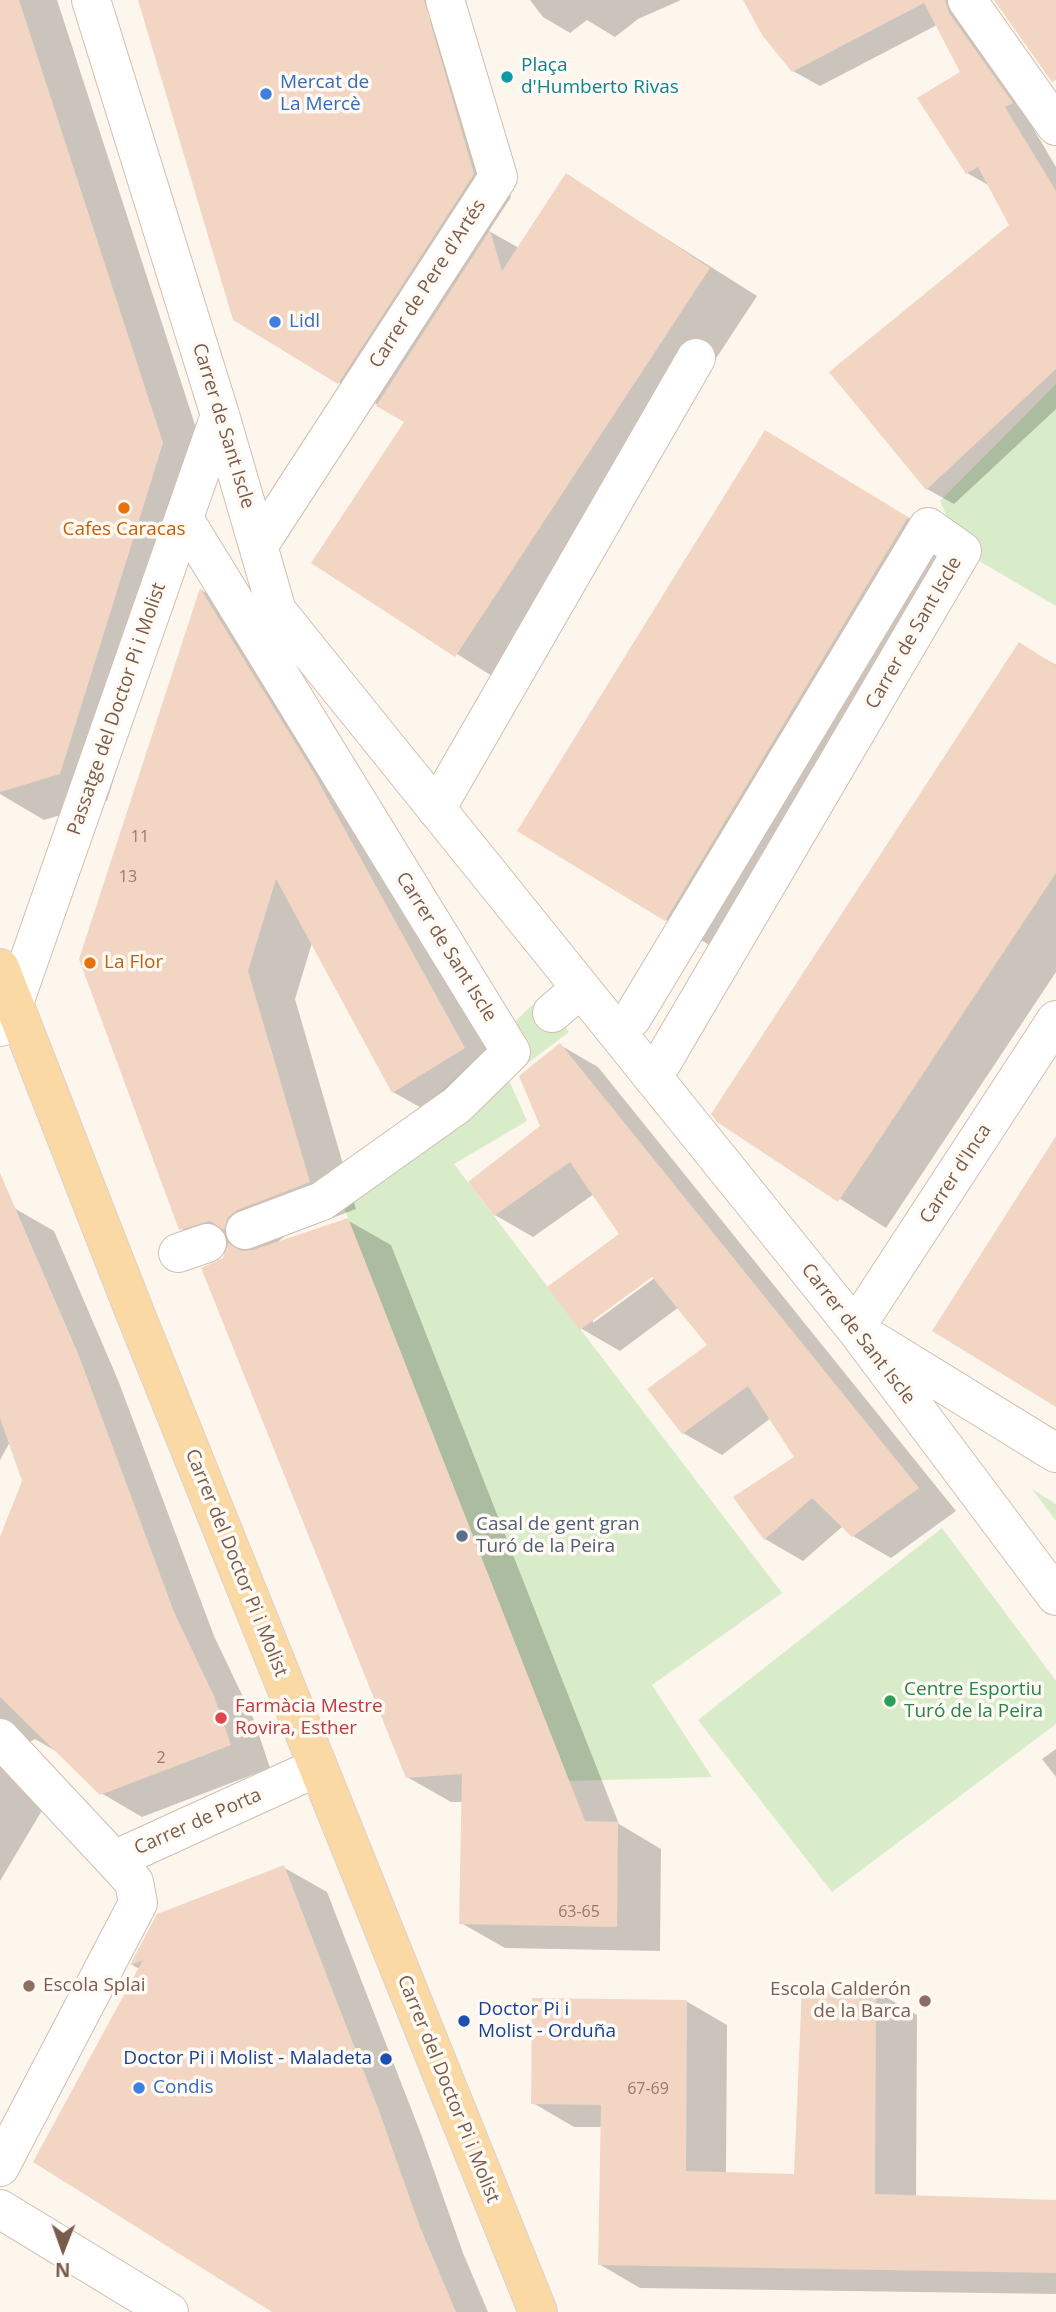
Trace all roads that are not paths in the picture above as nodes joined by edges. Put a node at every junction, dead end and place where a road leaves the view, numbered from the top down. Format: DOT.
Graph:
graph roads {
  1 [pos="90,0"];
  2 [pos="445,0"];
  3 [pos="967,0"];
  4 [pos="1056,126"];
  5 [pos="696,358"];
  6 [pos="220,415"];
  7 [pos="184,519"];
  8 [pos="259,545"];
  9 [pos="436,809"];
  10 [pos="0,968"];
  11 [pos="581,988"];
  12 [pos="552,1013"];
  13 [pos="7,1015"];
  14 [pos="632,1018"];
  15 [pos="1056,1020"];
  16 [pos="653,1078"];
  17 [pos="245,1230"];
  18 [pos="855,1328"];
  19 [pos="1056,1453"];
  20 [pos="1056,1595"];
  21 [pos="0,1738"];
  22 [pos="318,1767"];
  23 [pos="114,1860"];
  24 [pos="0,2167"];
  25 [pos="0,2209"];
  26 [pos="169,2312"];
  27 [pos="538,2312"];
  1 -- 6 [label="street, Carrer de Sant Iscle"];
  2 -- 8 [label="street, Carrer de Pere d'Artés"];
  3 -- 4 [label="street"];
  5 -- 9 [label="street"];
  6 -- 7 [label="street, Passatge del Doctor Pi i Molist"];
  6 -- 8 [label="street, Carrer de Sant Iscle"];
  7 -- 13 [label="street, Passatge del Doctor Pi i Molist"];
  7 -- 17 [label="street, Carrer de Sant Iscle"];
  8 -- 9 [label="street, Carrer de Sant Iscle"];
  9 -- 11 [label="street, Carrer de Sant Iscle"];
  10 -- 13 [label="main road, Carrer del Doctor Pi i Molist"];
  11 -- 12 [label="street"];
  11 -- 16 [label="street, Carrer de Sant Iscle"];
  13 -- 22 [label="main road, Carrer del Doctor Pi i Molist"];
  14 -- 16 [label="street, Carrer de Sant Iscle"];
  15 -- 18 [label="street, Carrer d'Inca"];
  16 -- 18 [label="street, Carrer de Sant Iscle"];
  18 -- 19 [label="street"];
  18 -- 20 [label="street, Carrer de Sant Iscle"];
  21 -- 23 [label="street, Carrer de Porta"];
  22 -- 23 [label="street, Carrer de Porta"];
  22 -- 27 [label="main road, Carrer del Doctor Pi i Molist"];
  23 -- 24 [label="street"];
  25 -- 26 [label="street"];
}
